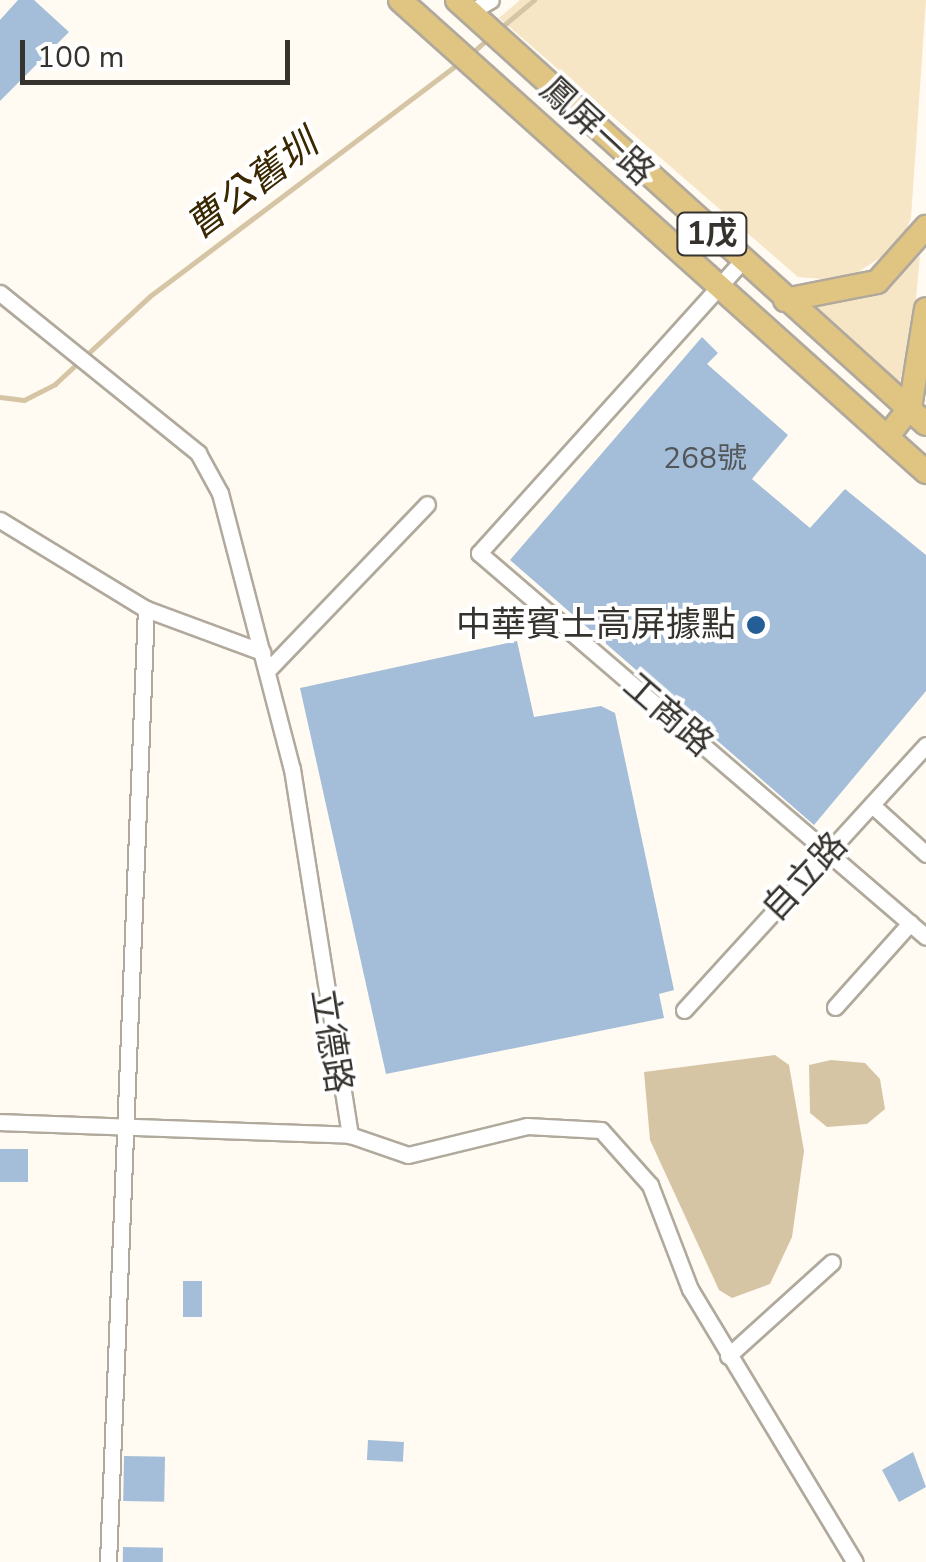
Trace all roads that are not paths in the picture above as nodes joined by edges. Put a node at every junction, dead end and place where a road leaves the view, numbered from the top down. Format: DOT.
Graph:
graph roads {
  1 [pos="400,0"];
  2 [pos="474,8"];
  3 [pos="926,227"];
  4 [pos="742,262"];
  5 [pos="715,287"];
  6 [pos="0,293"];
  7 [pos="785,300"];
  8 [pos="926,309"];
  9 [pos="921,419"];
  10 [pos="895,444"];
  11 [pos="926,472"];
  12 [pos="427,504"];
  13 [pos="0,520"];
  14 [pos="146,608"];
  15 [pos="262,652"];
  16 [pos="267,671"];
  17 [pos="926,745"];
  18 [pos="872,805"];
  19 [pos="828,851"];
  20 [pos="926,854"];
  21 [pos="910,924"];
  22 [pos="926,937"];
  23 [pos="835,1006"];
  24 [pos="684,1010"];
  25 [pos="0,1122"];
  26 [pos="123,1126"];
  27 [pos="350,1135"];
  28 [pos="832,1262"];
  29 [pos="728,1356"];
  30 [pos="108,1562"];
  31 [pos="855,1562"];
  1 -- 5 [label="main road, 鳳屏一路 / 1戊"];
  2 -- 4 [label="main road, 鳳屏一路 / 1戊"];
  3 -- 7 [label="main road"];
  4 -- 5 [label="street, 工商路"];
  4 -- 7 [label="main road, 鳳屏一路 / 1戊"];
  5 -- 10 [label="main road, 鳳屏一路 / 1戊"];
  5 -- 19 [label="street, 工商路"];
  6 -- 15 [label="street, 立德路"];
  7 -- 9 [label="main road, 鳳屏一路 / 1戊"];
  8 -- 9 [label="main road"];
  9 -- 10 [label="main road"];
  10 -- 11 [label="main road, 鳳屏一路 / 1戊"];
  12 -- 16 [label="street"];
  13 -- 14 [label="street"];
  14 -- 15 [label="street"];
  14 -- 26 [label="street"];
  15 -- 16 [label="street, 立德路"];
  16 -- 27 [label="street, 立德路"];
  17 -- 18 [label="street, 自立路"];
  18 -- 19 [label="street, 自立路"];
  18 -- 20 [label="street"];
  19 -- 21 [label="street, 工商路"];
  19 -- 24 [label="street, 自立路"];
  21 -- 22 [label="street, 工商路"];
  21 -- 23 [label="street"];
  25 -- 26 [label="street"];
  26 -- 27 [label="street"];
  26 -- 30 [label="street"];
  27 -- 29 [label="street, 立德路"];
  28 -- 29 [label="street"];
  29 -- 31 [label="street, 立德路"];
}
